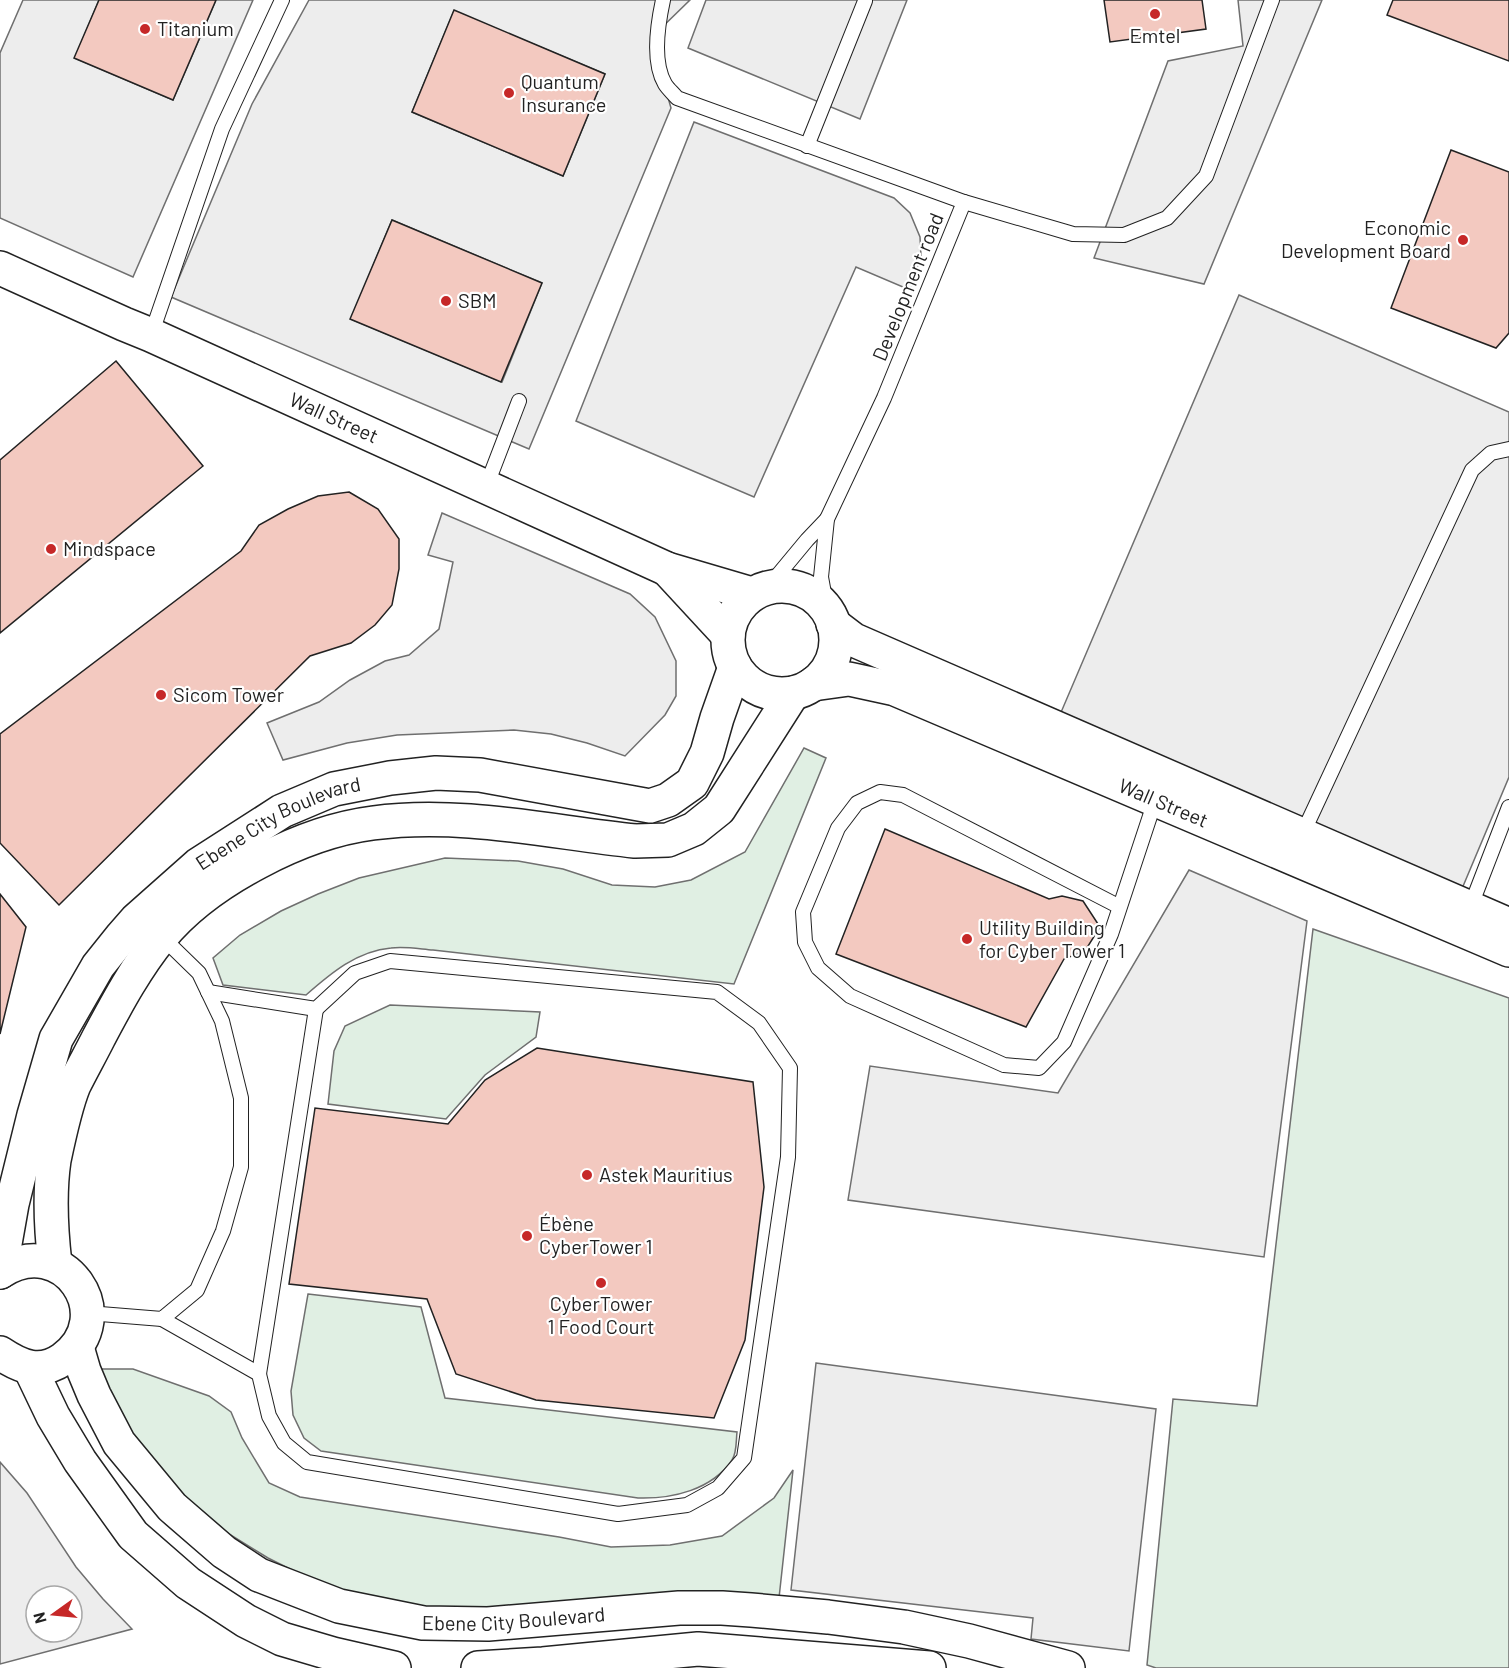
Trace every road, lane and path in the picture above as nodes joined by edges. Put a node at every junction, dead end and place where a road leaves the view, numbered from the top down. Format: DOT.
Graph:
graph roads {
  1 [pos="282,0"];
  2 [pos="663,0"];
  3 [pos="1272,0"];
  4 [pos="866,1"];
  5 [pos="807,146"];
  6 [pos="964,202"];
  7 [pos="0,268"];
  8 [pos="151,334"];
  9 [pos="519,401"];
  10 [pos="1509,450"];
  11 [pos="486,487"];
  12 [pos="827,519"];
  13 [pos="667,569"];
  14 [pos="760,590"];
  15 [pos="830,617"];
  16 [pos="728,635"];
  17 [pos="735,667"];
  18 [pos="803,689"];
  19 [pos="1155,801"];
  20 [pos="1509,807"];
  21 [pos="1302,835"];
  22 [pos="1120,907"];
  23 [pos="1464,919"];
  24 [pos="1509,925"];
  25 [pos="144,933"];
  26 [pos="1509,950"];
  27 [pos="208,992"];
  28 [pos="316,1009"];
  29 [pos="55,1264"];
  30 [pos="0,1272"];
  31 [pos="88,1314"];
  32 [pos="162,1319"];
  33 [pos="77,1347"];
  34 [pos="0,1353"];
  35 [pos="30,1368"];
  36 [pos="259,1374"];
  37 [pos="394,1668"];
  38 [pos="478,1668"];
  39 [pos="929,1668"];
  40 [pos="1068,1668"];
  1 -- 8 [label="lane"];
  2 -- 5 [label="lane, Development road"];
  3 -- 6 [label="lane"];
  4 -- 5 [label="lane"];
  5 -- 6 [label="lane, Development road"];
  6 -- 12 [label="lane, Development road"];
  7 -- 8 [label="street, Wall Street"];
  8 -- 11 [label="street, Wall Street"];
  9 -- 11 [label="lane"];
  10 -- 21 [label="lane"];
  11 -- 13 [label="street, Wall Street"];
  12 -- 14 [label="lane"];
  12 -- 15 [label="lane"];
  13 -- 14 [label="street, Wall Street"];
  13 -- 16 [label="street, Wall Street"];
  14 -- 15 [label="street"];
  14 -- 16 [label="street"];
  15 -- 18 [label="street"];
  15 -- 21 [label="street"];
  16 -- 17 [label="street"];
  17 -- 18 [label="street"];
  17 -- 25 [label="street, Ebene City Boulevard"];
  18 -- 19 [label="street, Wall Street"];
  18 -- 25 [label="street, Ebene City Boulevard"];
  19 -- 22 [label="lane"];
  19 -- 23 [label="street, Wall Street"];
  20 -- 23 [label="lane"];
  21 -- 23 [label="street"];
  22 -- 22 [label="lane"];
  23 -- 24 [label="street"];
  23 -- 26 [label="street, Wall Street"];
  25 -- 27 [label="lane"];
  25 -- 29 [label="street, Ebene City Boulevard"];
  25 -- 30 [label="street, Ebene City Boulevard"];
  27 -- 28 [label="lane"];
  27 -- 32 [label="lane"];
  28 -- 36 [label="lane"];
  28 -- 36 [label="lane"];
  29 -- 30 [label="street, Ebene City Boulevard"];
  29 -- 31 [label="street"];
  31 -- 32 [label="lane"];
  31 -- 33 [label="street"];
  32 -- 36 [label="lane"];
  33 -- 35 [label="street"];
  33 -- 40 [label="street, Ebene City Boulevard"];
  34 -- 35 [label="street"];
  35 -- 37 [label="street"];
  38 -- 39 [label="street"];
}
